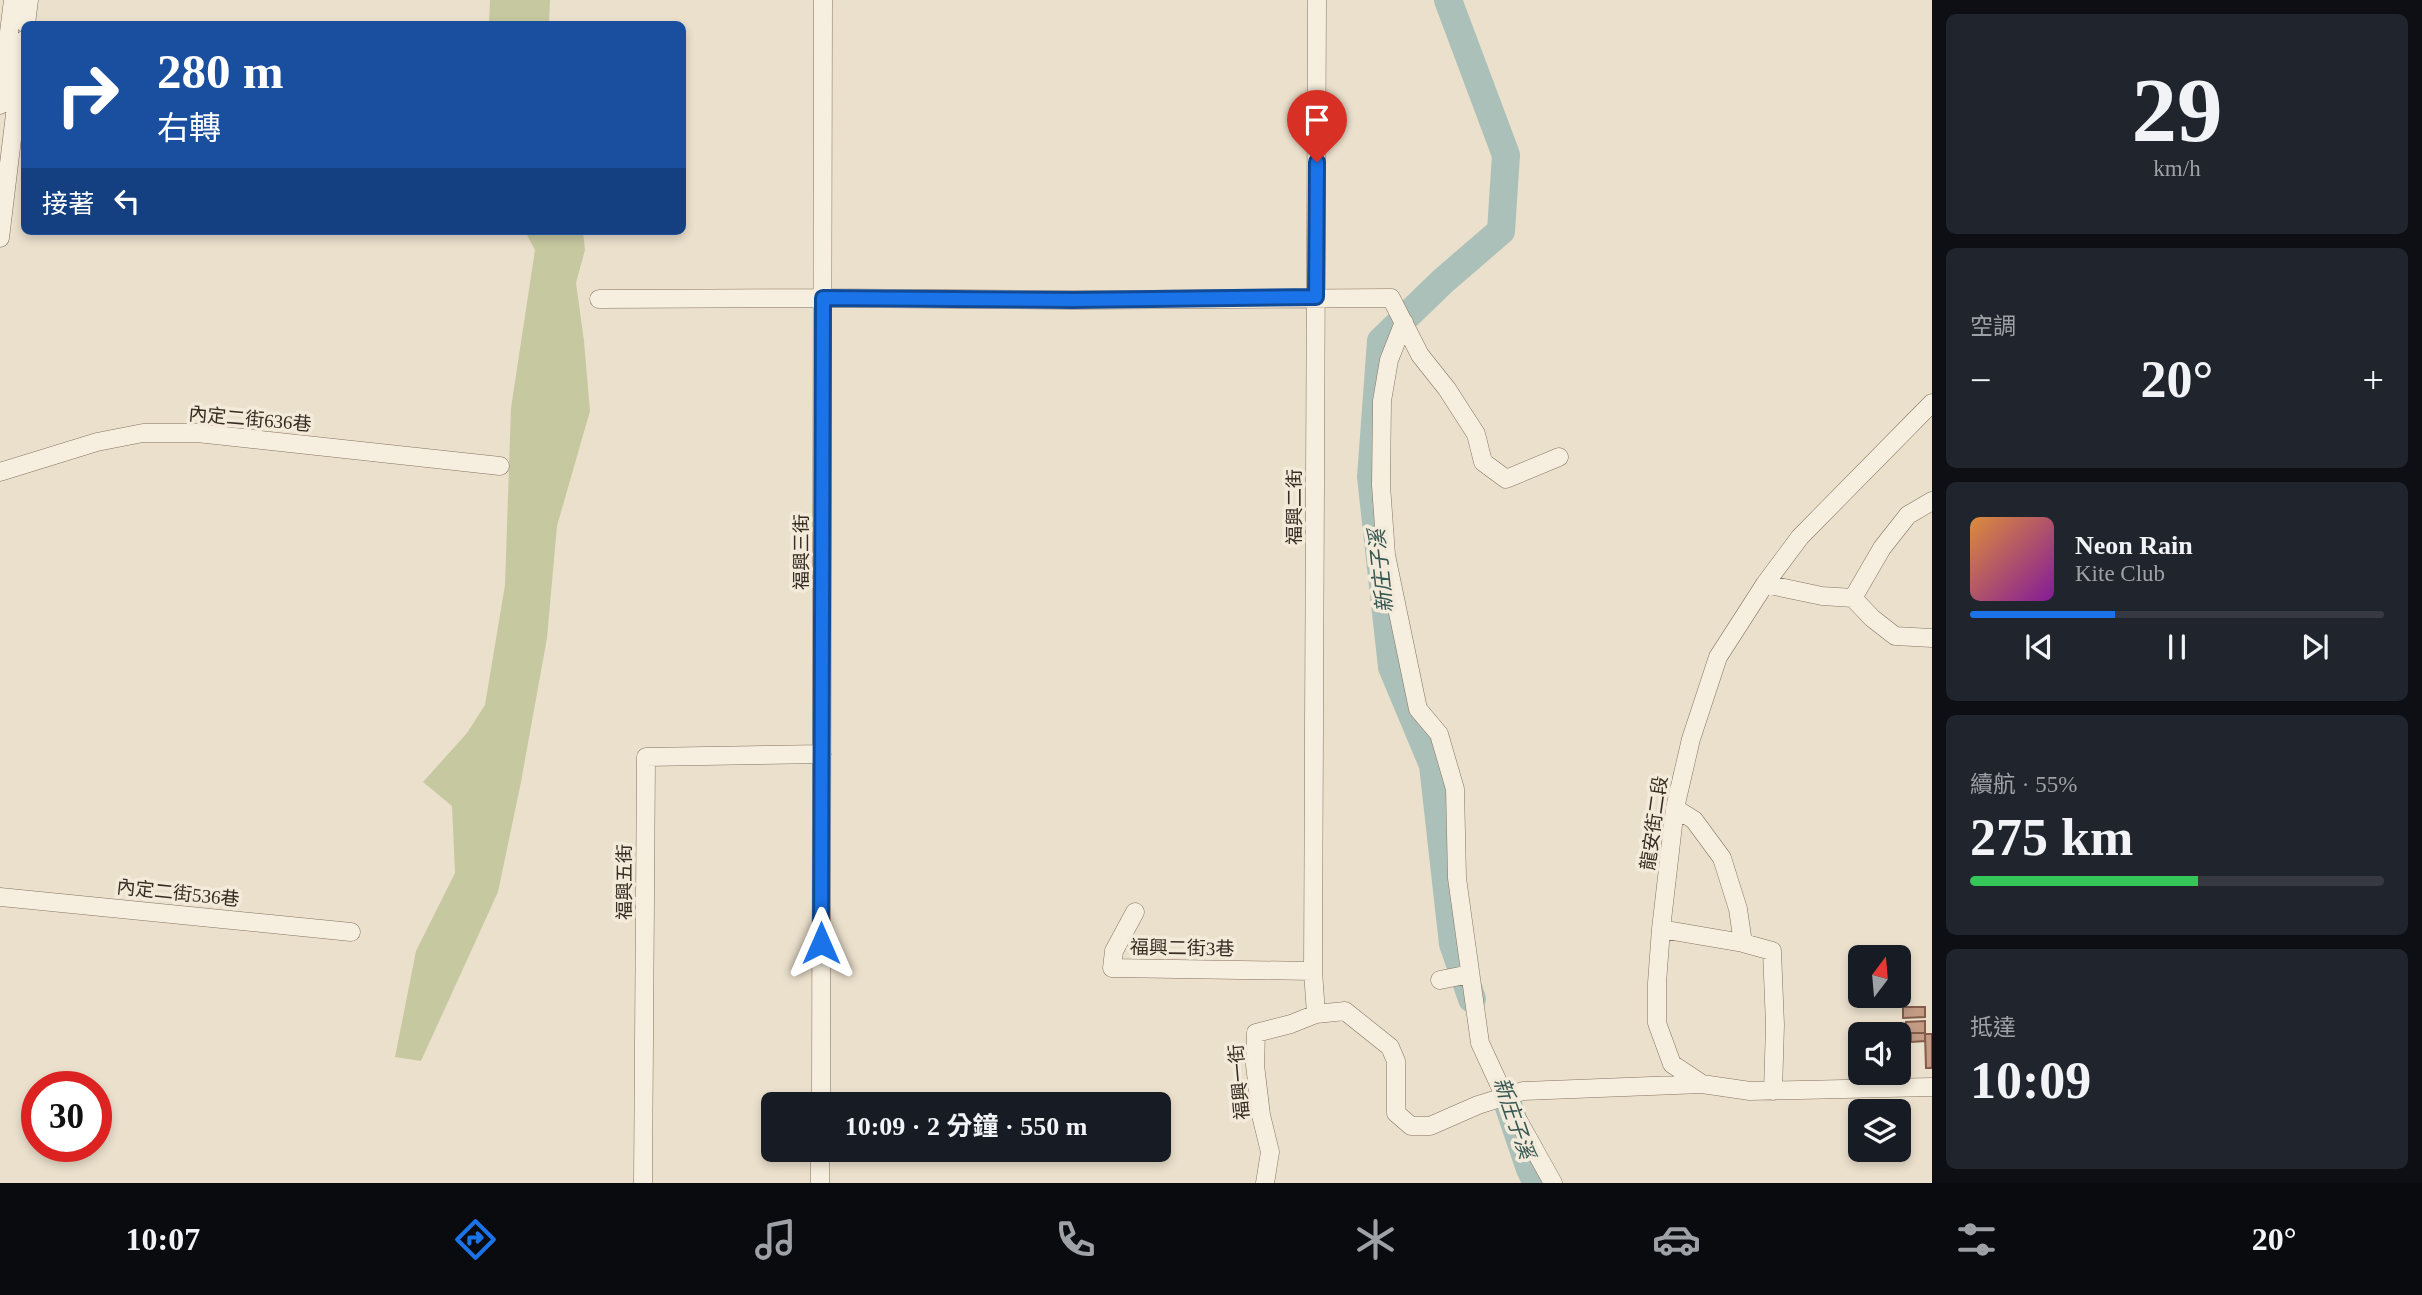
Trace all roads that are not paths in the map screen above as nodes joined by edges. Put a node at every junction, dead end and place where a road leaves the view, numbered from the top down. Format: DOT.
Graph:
graph roads {
  1 [pos="13,0"];
  2 [pos="29,0"];
  3 [pos="823,0"];
  4 [pos="1317,0"];
  5 [pos="26,21"];
  6 [pos="17,66"];
  7 [pos="0,105"];
  8 [pos="0,238"];
  9 [pos="1316,297"];
  10 [pos="823,298"];
  11 [pos="599,299"];
  12 [pos="1404,322"];
  13 [pos="1932,403"];
  14 [pos="1559,457"];
  15 [pos="500,466"];
  16 [pos="0,472"];
  17 [pos="1932,501"];
  18 [pos="1765,584"];
  19 [pos="1853,598"];
  20 [pos="1932,638"];
  21 [pos="822,754"];
  22 [pos="1675,808"];
  23 [pos="0,897"];
  24 [pos="1135,912"];
  25 [pos="1661,929"];
  26 [pos="351,932"];
  27 [pos="1743,943"];
  28 [pos="1314,971"];
  29 [pos="1470,974"];
  30 [pos="1440,981"];
  31 [pos="1316,1014"];
  32 [pos="1702,1084"];
  33 [pos="1932,1087"];
  34 [pos="1773,1091"];
  35 [pos="821,1092"];
  36 [pos="1501,1098"];
  37 [pos="820,1162"];
  38 [pos="643,1183"];
  39 [pos="820,1183"];
  40 [pos="1265,1183"];
  41 [pos="1553,1183"];
  1 -- 6 [label="street"];
  2 -- 5 [label="street"];
  3 -- 10 [label="street, 福興三街"];
  4 -- 9 [label="street, 福興二街"];
  6 -- 7 [label="street"];
  6 -- 8 [label="street"];
  9 -- 10 [label="street"];
  9 -- 12 [label="street"];
  9 -- 28 [label="street, 福興二街"];
  10 -- 11 [label="street"];
  10 -- 21 [label="street, 福興三街"];
  12 -- 14 [label="street"];
  12 -- 29 [label="street"];
  13 -- 18 [label="street, 龍安街二段"];
  15 -- 16 [label="street, 內定二街636巷"];
  17 -- 19 [label="street"];
  18 -- 19 [label="street"];
  18 -- 22 [label="street, 龍安街二段"];
  19 -- 20 [label="street"];
  21 -- 35 [label="street, 福興三街"];
  21 -- 38 [label="street, 福興五街"];
  22 -- 25 [label="street, 龍安街二段"];
  22 -- 27 [label="street"];
  23 -- 26 [label="street, 內定二街536巷"];
  24 -- 28 [label="street, 福興二街3巷"];
  25 -- 27 [label="street"];
  25 -- 32 [label="street, 龍安街二段"];
  27 -- 34 [label="street"];
  28 -- 31 [label="street, 福興二街"];
  29 -- 30 [label="street"];
  29 -- 36 [label="street"];
  31 -- 36 [label="street, 福興一街"];
  31 -- 40 [label="street, 福興一街"];
  32 -- 34 [label="street, 龍安街二段"];
  32 -- 36 [label="street"];
  33 -- 34 [label="street, 龍安街二段"];
  36 -- 41 [label="street"];
  37 -- 39 [label="street"];
}
